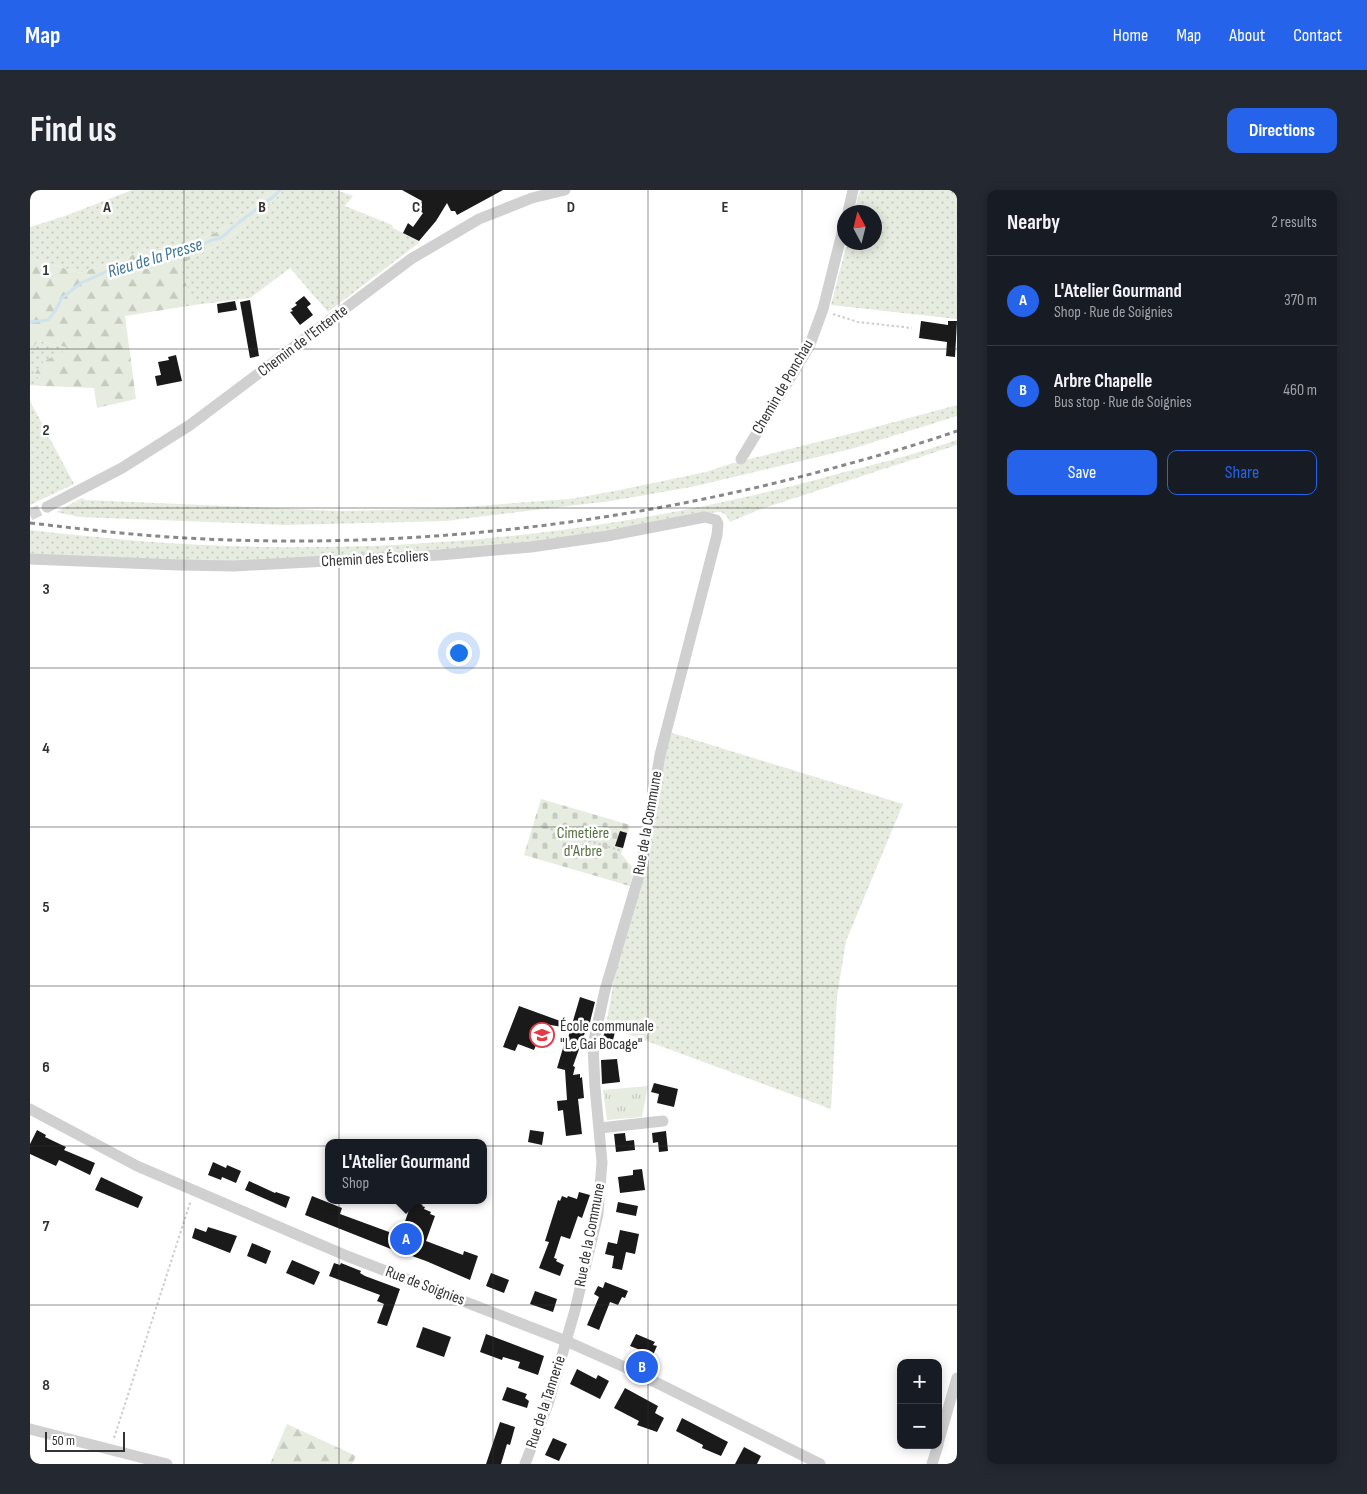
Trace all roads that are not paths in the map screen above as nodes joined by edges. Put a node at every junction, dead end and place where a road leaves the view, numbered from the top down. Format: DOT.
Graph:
graph roads {
  1 [pos="565,190"];
  2 [pos="853,190"];
  3 [pos="850,205"];
  4 [pos="838,250"];
  5 [pos="741,459"];
  6 [pos="47,507"];
  7 [pos="716,520"];
  8 [pos="30,559"];
  9 [pos="30,1109"];
  10 [pos="663,1121"];
  11 [pos="600,1128"];
  12 [pos="566,1340"];
  13 [pos="957,1378"];
  14 [pos="30,1429"];
  15 [pos="942,1430"];
  16 [pos="936,1449"];
  17 [pos="167,1464"];
  18 [pos="525,1464"];
  19 [pos="820,1464"];
  20 [pos="932,1464"];
  1 -- 6 [label="street, Chemin de l'Entente"];
  2 -- 3 [label="street"];
  4 -- 5 [label="street, Chemin de Ponchau"];
  7 -- 8 [label="street, Chemin des Écoliers"];
  7 -- 11 [label="street, Rue de la Commune"];
  9 -- 12 [label="street, Rue de Soignies"];
  10 -- 11 [label="street"];
  11 -- 12 [label="street, Rue de la Commune"];
  12 -- 18 [label="street, Rue de la Tannerie"];
  12 -- 19 [label="street, Rue de Soignies"];
  13 -- 15 [label="street"];
  14 -- 17 [label="street"];
  16 -- 20 [label="street"];
}
